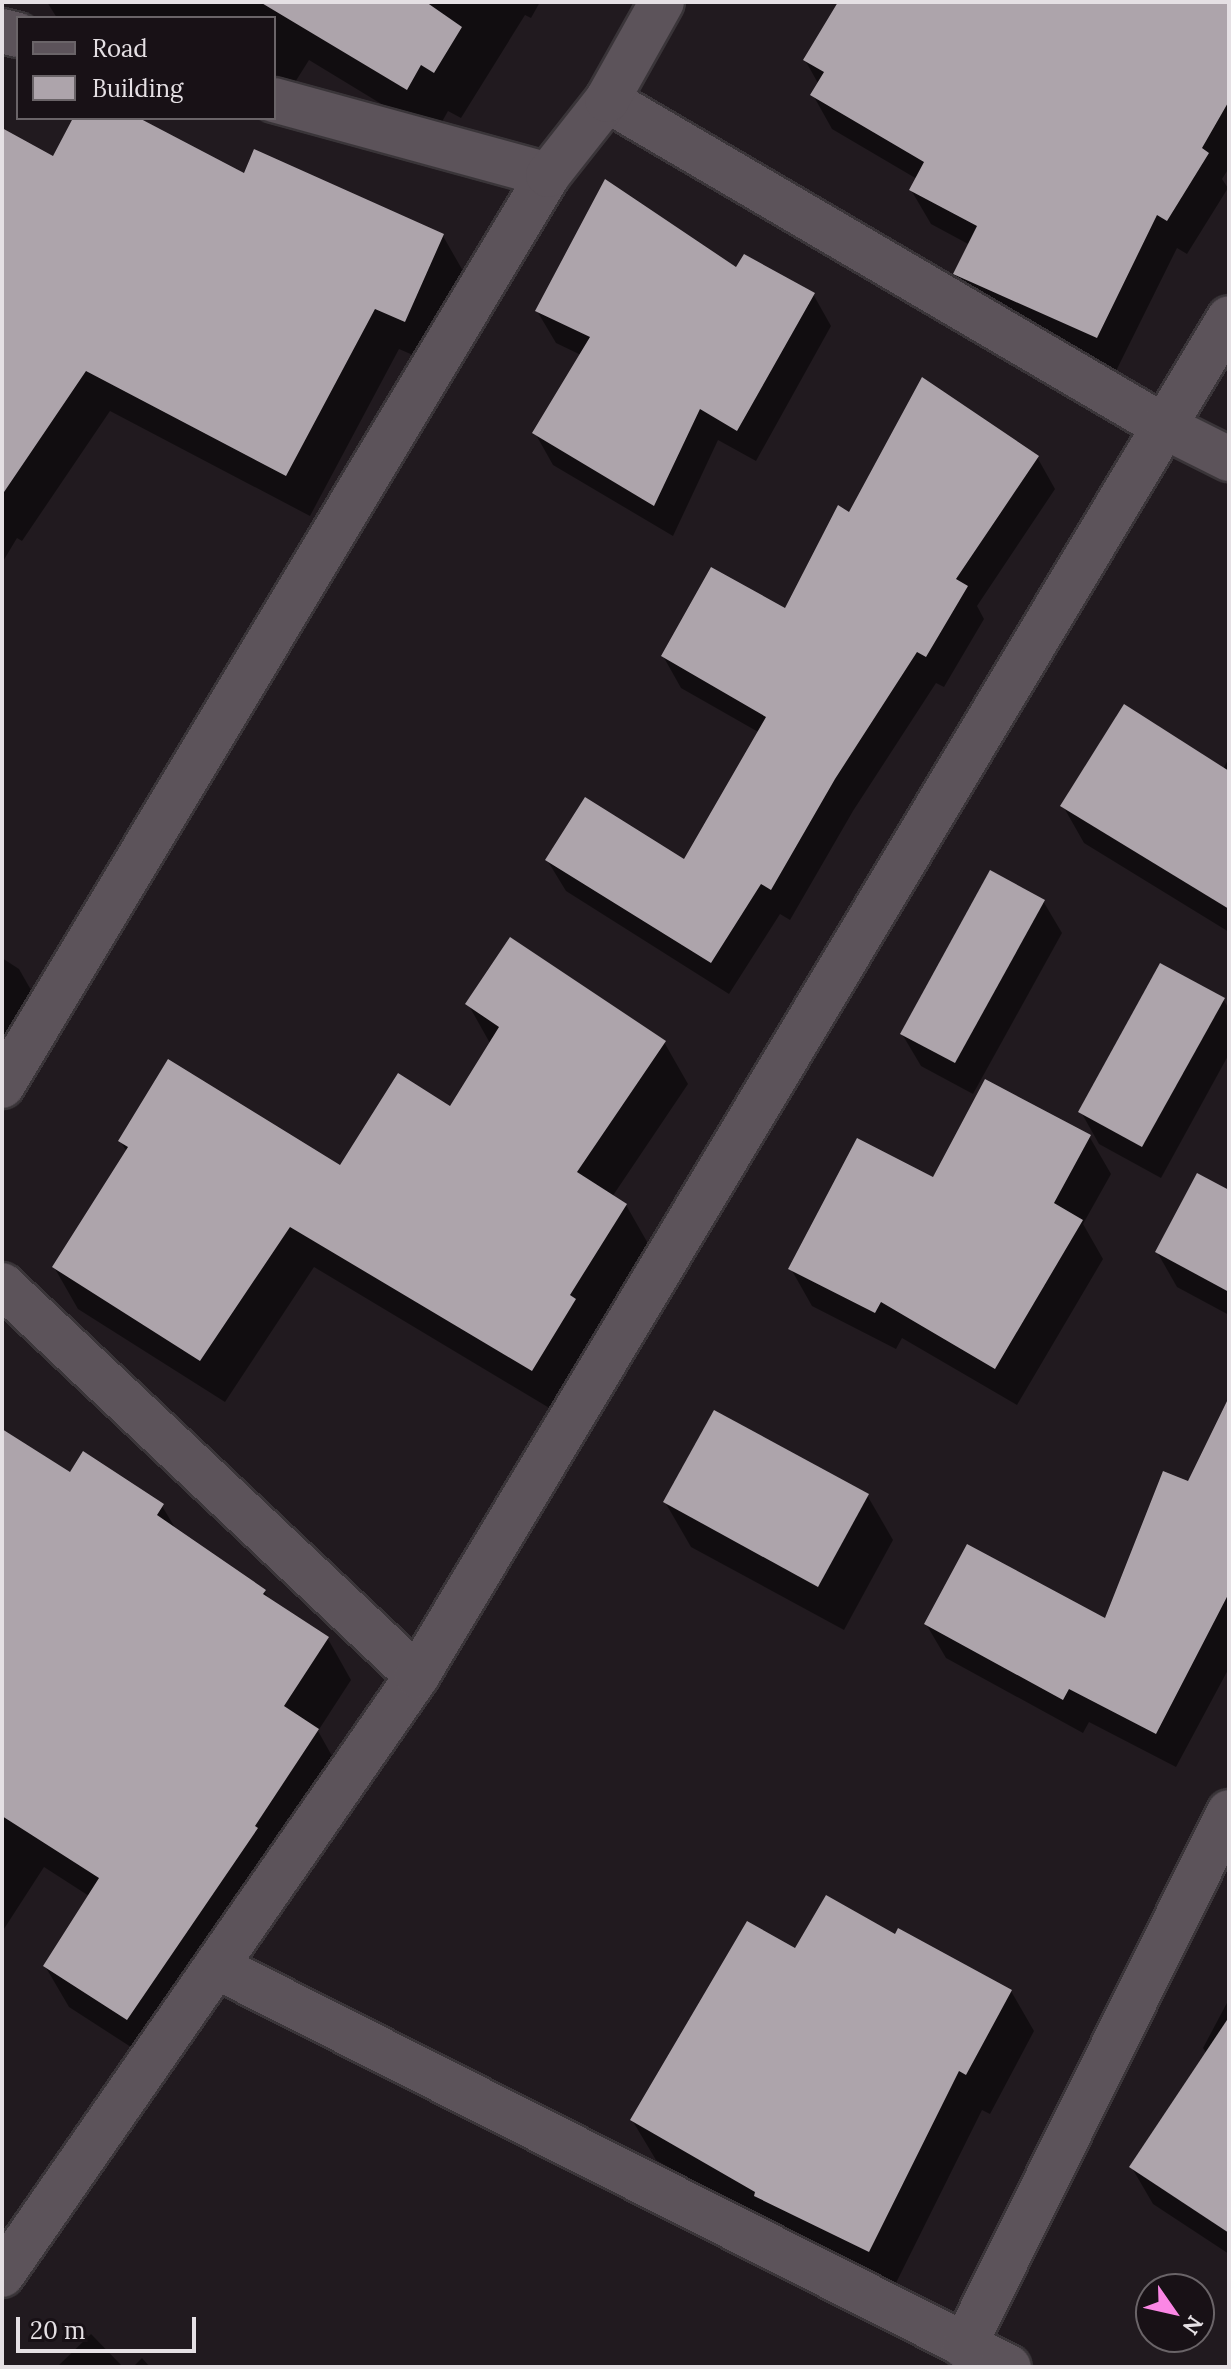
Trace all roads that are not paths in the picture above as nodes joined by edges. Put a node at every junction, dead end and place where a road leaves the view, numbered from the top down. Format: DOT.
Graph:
graph roads {
  1 [pos="662,2"];
  2 [pos="607,100"];
  3 [pos="276,101"];
  4 [pos="548,175"];
  5 [pos="1229,318"];
  6 [pos="1165,427"];
  7 [pos="1229,459"];
  8 [pos="2,1086"];
  9 [pos="2,1285"];
  10 [pos="417,1676"];
  11 [pos="1229,1812"];
  12 [pos="217,1967"];
  13 [pos="2,2275"];
  14 [pos="964,2346"];
  15 [pos="1009,2367"];
  1 -- 2 [label="street"];
  2 -- 4 [label="street"];
  2 -- 6 [label="street"];
  3 -- 4 [label="street"];
  4 -- 8 [label="street"];
  5 -- 6 [label="street"];
  6 -- 7 [label="street"];
  6 -- 10 [label="street"];
  9 -- 10 [label="street"];
  10 -- 12 [label="street"];
  11 -- 14 [label="street"];
  12 -- 13 [label="street"];
  12 -- 14 [label="street"];
  14 -- 15 [label="street"];
}
